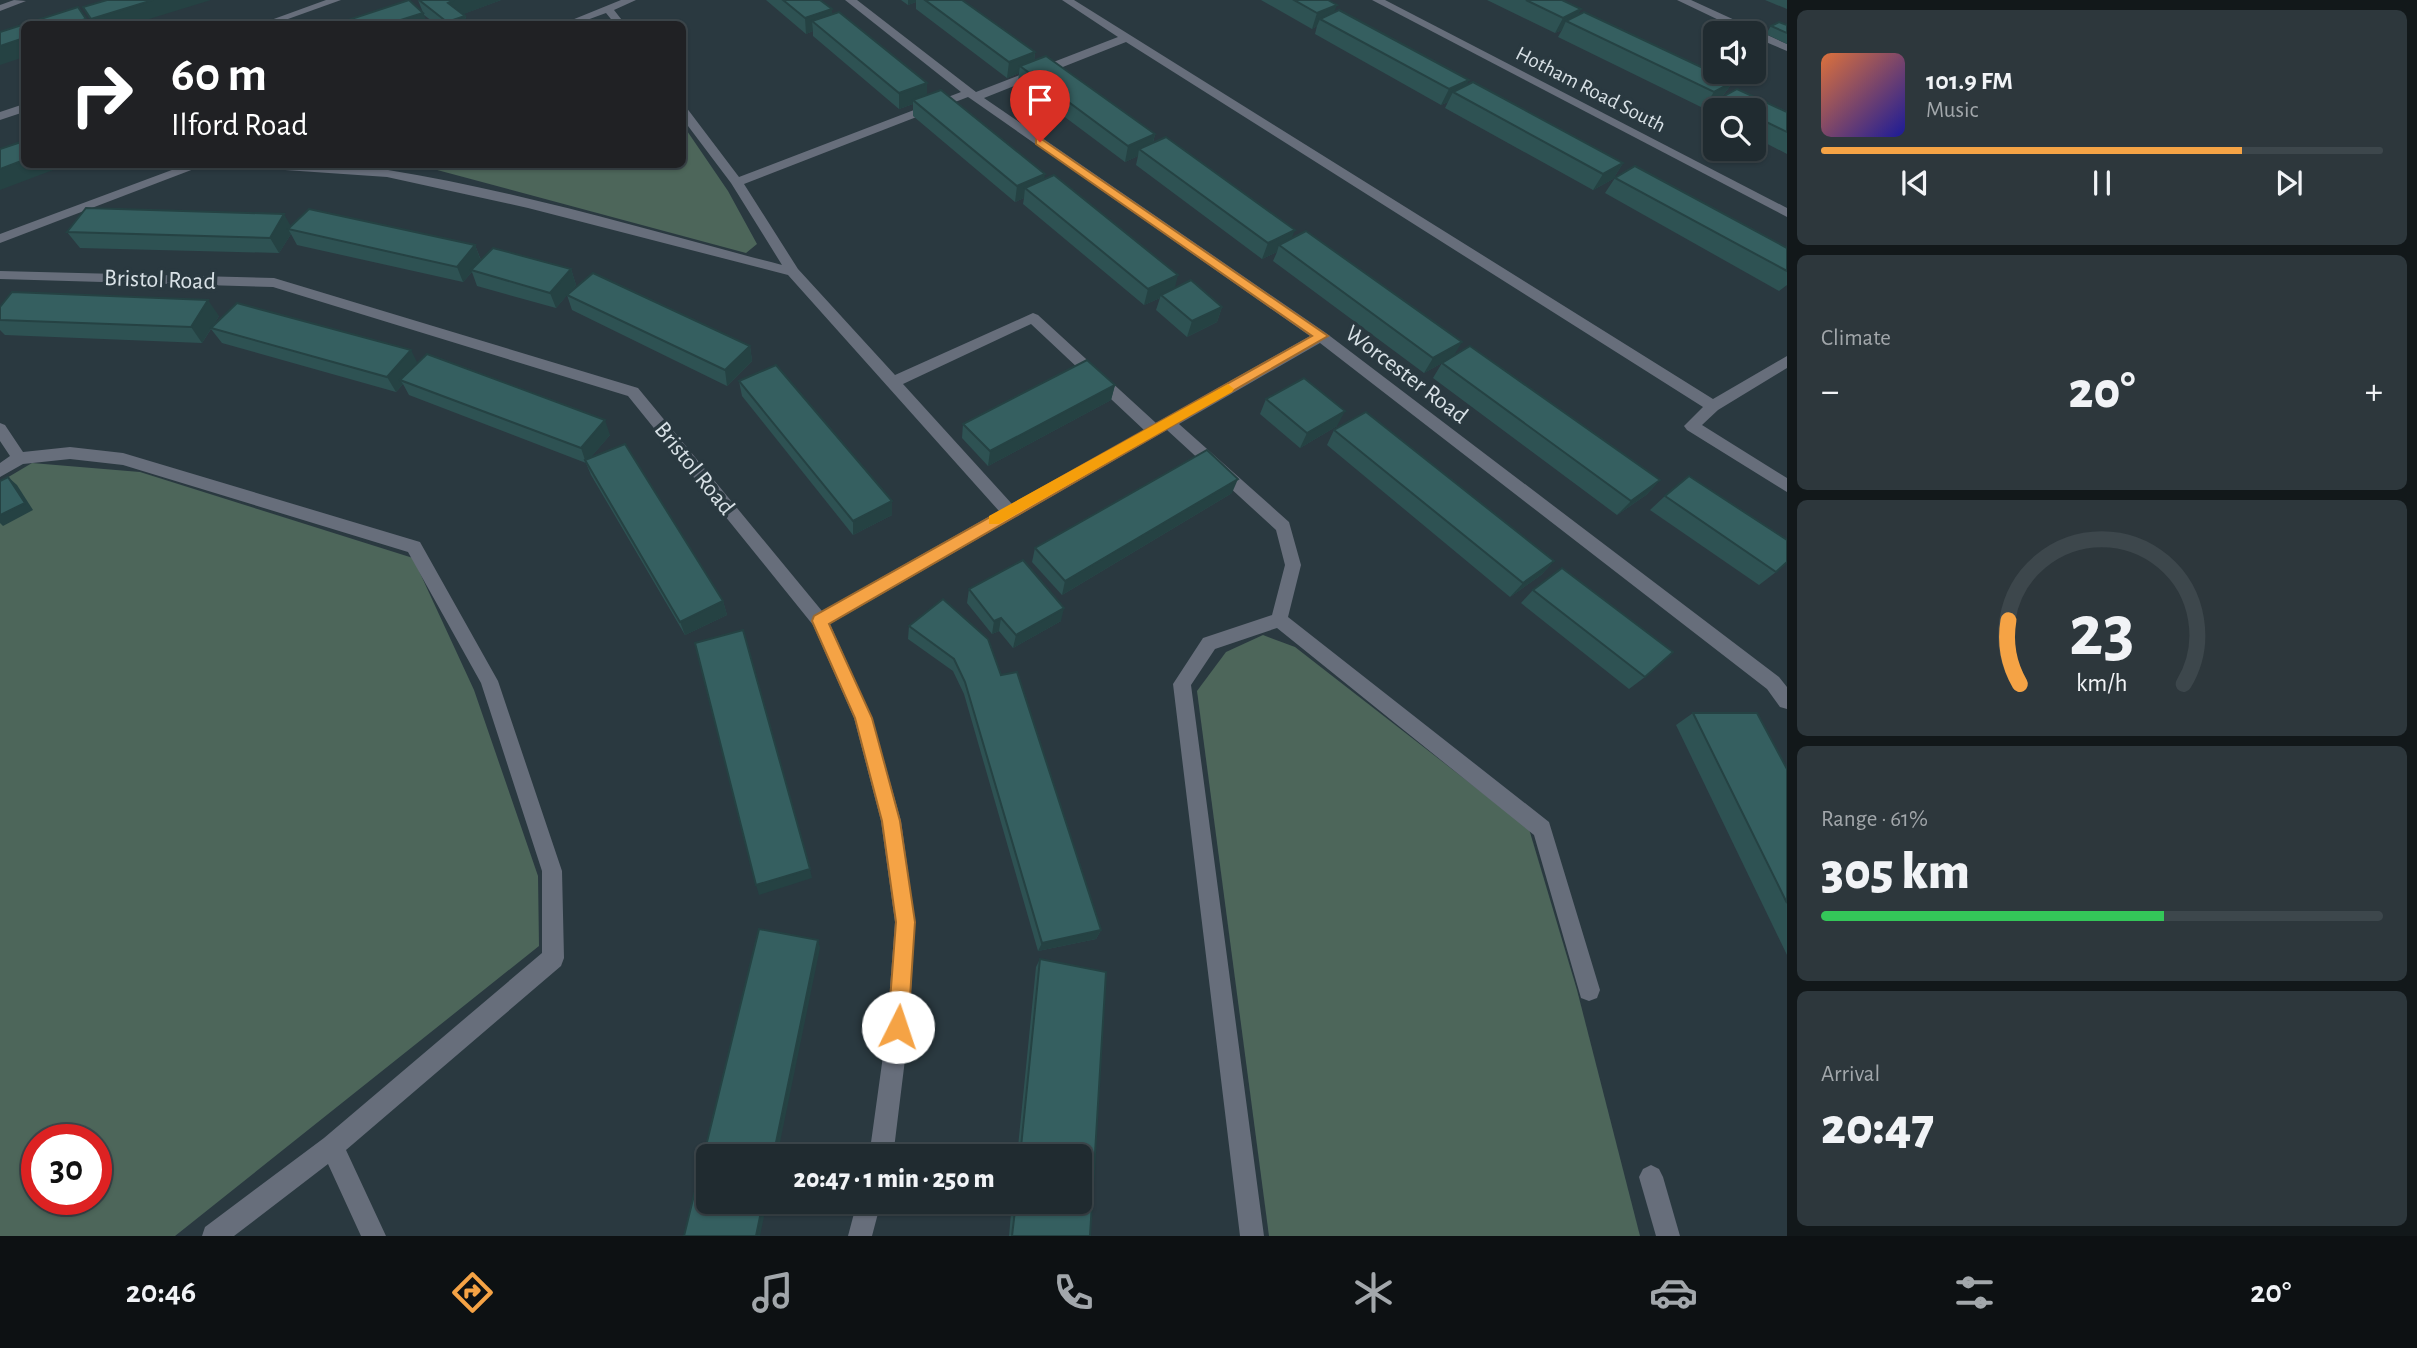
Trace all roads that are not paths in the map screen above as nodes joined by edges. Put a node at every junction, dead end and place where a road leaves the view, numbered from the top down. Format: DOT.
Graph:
graph roads {
  1 [pos="336,0"];
  2 [pos="631,0"];
  3 [pos="850,0"];
  4 [pos="1067,0"];
  5 [pos="1377,0"];
  6 [pos="1682,0"];
  7 [pos="21,1"];
  8 [pos="0,8"];
  9 [pos="608,9"];
  10 [pos="274,21"];
  11 [pos="575,21"];
  12 [pos="618,21"];
  13 [pos="1126,38"];
  14 [pos="1787,48"];
  15 [pos="972,94"];
  16 [pos="21,109"];
  17 [pos="686,113"];
  18 [pos="0,116"];
  19 [pos="190,168"];
  20 [pos="314,168"];
  21 [pos="737,182"];
  22 [pos="1787,213"];
  23 [pos="0,239"];
  24 [pos="793,272"];
  25 [pos="0,275"];
  26 [pos="1321,336"];
  27 [pos="1787,361"];
  28 [pos="893,382"];
  29 [pos="1713,407"];
  30 [pos="1161,426"];
  31 [pos="0,429"];
  32 [pos="19,458"];
  33 [pos="0,471"];
  34 [pos="1787,486"];
  35 [pos="1009,512"];
  36 [pos="1279,620"];
  37 [pos="820,621"];
  38 [pos="1787,670"];
  39 [pos="1773,683"];
  40 [pos="1787,701"];
  41 [pos="1589,990"];
  42 [pos="883,1144"];
  43 [pos="332,1146"];
  44 [pos="1651,1177"];
  45 [pos="866,1214"];
  46 [pos="214,1236"];
  47 [pos="374,1236"];
  48 [pos="860,1236"];
  49 [pos="1252,1236"];
  50 [pos="1668,1236"];
  1 -- 10 [label="street"];
  2 -- 9 [label="street"];
  3 -- 15 [label="street, Worcester Road"];
  4 -- 13 [label="street"];
  5 -- 22 [label="street, Hotham Road South"];
  6 -- 14 [label="street"];
  7 -- 8 [label="street"];
  9 -- 11 [label="street"];
  9 -- 12 [label="street"];
  13 -- 15 [label="street"];
  13 -- 29 [label="street"];
  15 -- 21 [label="street"];
  15 -- 26 [label="street, Worcester Road"];
  16 -- 18 [label="street"];
  17 -- 21 [label="street"];
  19 -- 23 [label="street"];
  20 -- 24 [label="street"];
  21 -- 24 [label="street"];
  24 -- 28 [label="street"];
  25 -- 37 [label="street, Bristol Road"];
  26 -- 30 [label="street"];
  26 -- 39 [label="street, Worcester Road"];
  27 -- 29 [label="street"];
  28 -- 30 [label="street"];
  28 -- 35 [label="street"];
  29 -- 34 [label="street"];
  30 -- 35 [label="street"];
  30 -- 36 [label="street"];
  31 -- 32 [label="street"];
  32 -- 33 [label="street"];
  32 -- 43 [label="street"];
  35 -- 37 [label="street"];
  36 -- 41 [label="street"];
  36 -- 49 [label="street"];
  37 -- 42 [label="street, Bristol Road"];
  38 -- 39 [label="street"];
  39 -- 40 [label="street, Worcester Road"];
  43 -- 46 [label="street"];
  43 -- 47 [label="street"];
  44 -- 50 [label="street"];
  45 -- 48 [label="street"];
}
